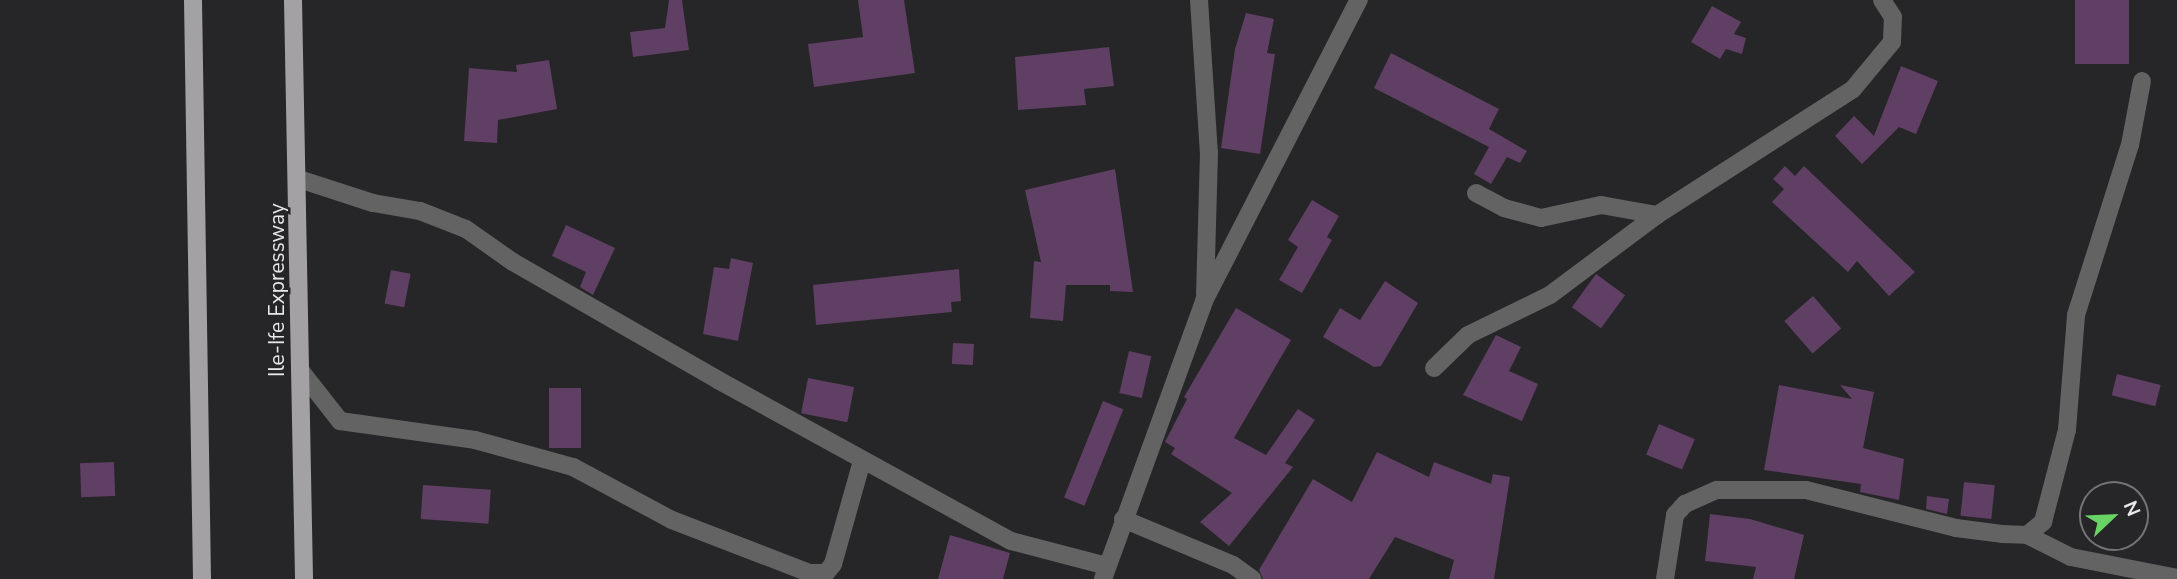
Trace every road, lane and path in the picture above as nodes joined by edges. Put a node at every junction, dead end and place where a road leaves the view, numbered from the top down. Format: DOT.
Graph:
graph roads {
  1 [pos="193,0"];
  2 [pos="293,0"];
  3 [pos="1199,0"];
  4 [pos="1359,0"];
  5 [pos="1882,0"];
  6 [pos="2142,81"];
  7 [pos="299,179"];
  8 [pos="1476,193"];
  9 [pos="1657,215"];
  10 [pos="1205,301"];
  11 [pos="1434,368"];
  12 [pos="300,370"];
  13 [pos="862,461"];
  14 [pos="1123,519"];
  15 [pos="2027,535"];
  16 [pos="1105,573"];
  17 [pos="822,576"];
  18 [pos="2177,578"];
  19 [pos="202,579"];
  20 [pos="304,579"];
  21 [pos="1252,579"];
  22 [pos="1665,579"];
  1 -- 19 [label="main road"];
  2 -- 7 [label="main road, Ile-Ife Expressway"];
  3 -- 10 [label="street"];
  4 -- 10 [label="street"];
  5 -- 9 [label="street"];
  6 -- 15 [label="street"];
  7 -- 12 [label="main road, Ile-Ife Expressway"];
  7 -- 13 [label="street"];
  8 -- 9 [label="street"];
  9 -- 11 [label="street"];
  10 -- 14 [label="street"];
  12 -- 17 [label="street"];
  12 -- 20 [label="main road, Ile-Ife Expressway"];
  13 -- 16 [label="street"];
  13 -- 17 [label="street"];
  14 -- 16 [label="street"];
  14 -- 21 [label="street"];
  15 -- 18 [label="street"];
  15 -- 22 [label="street"];
}
